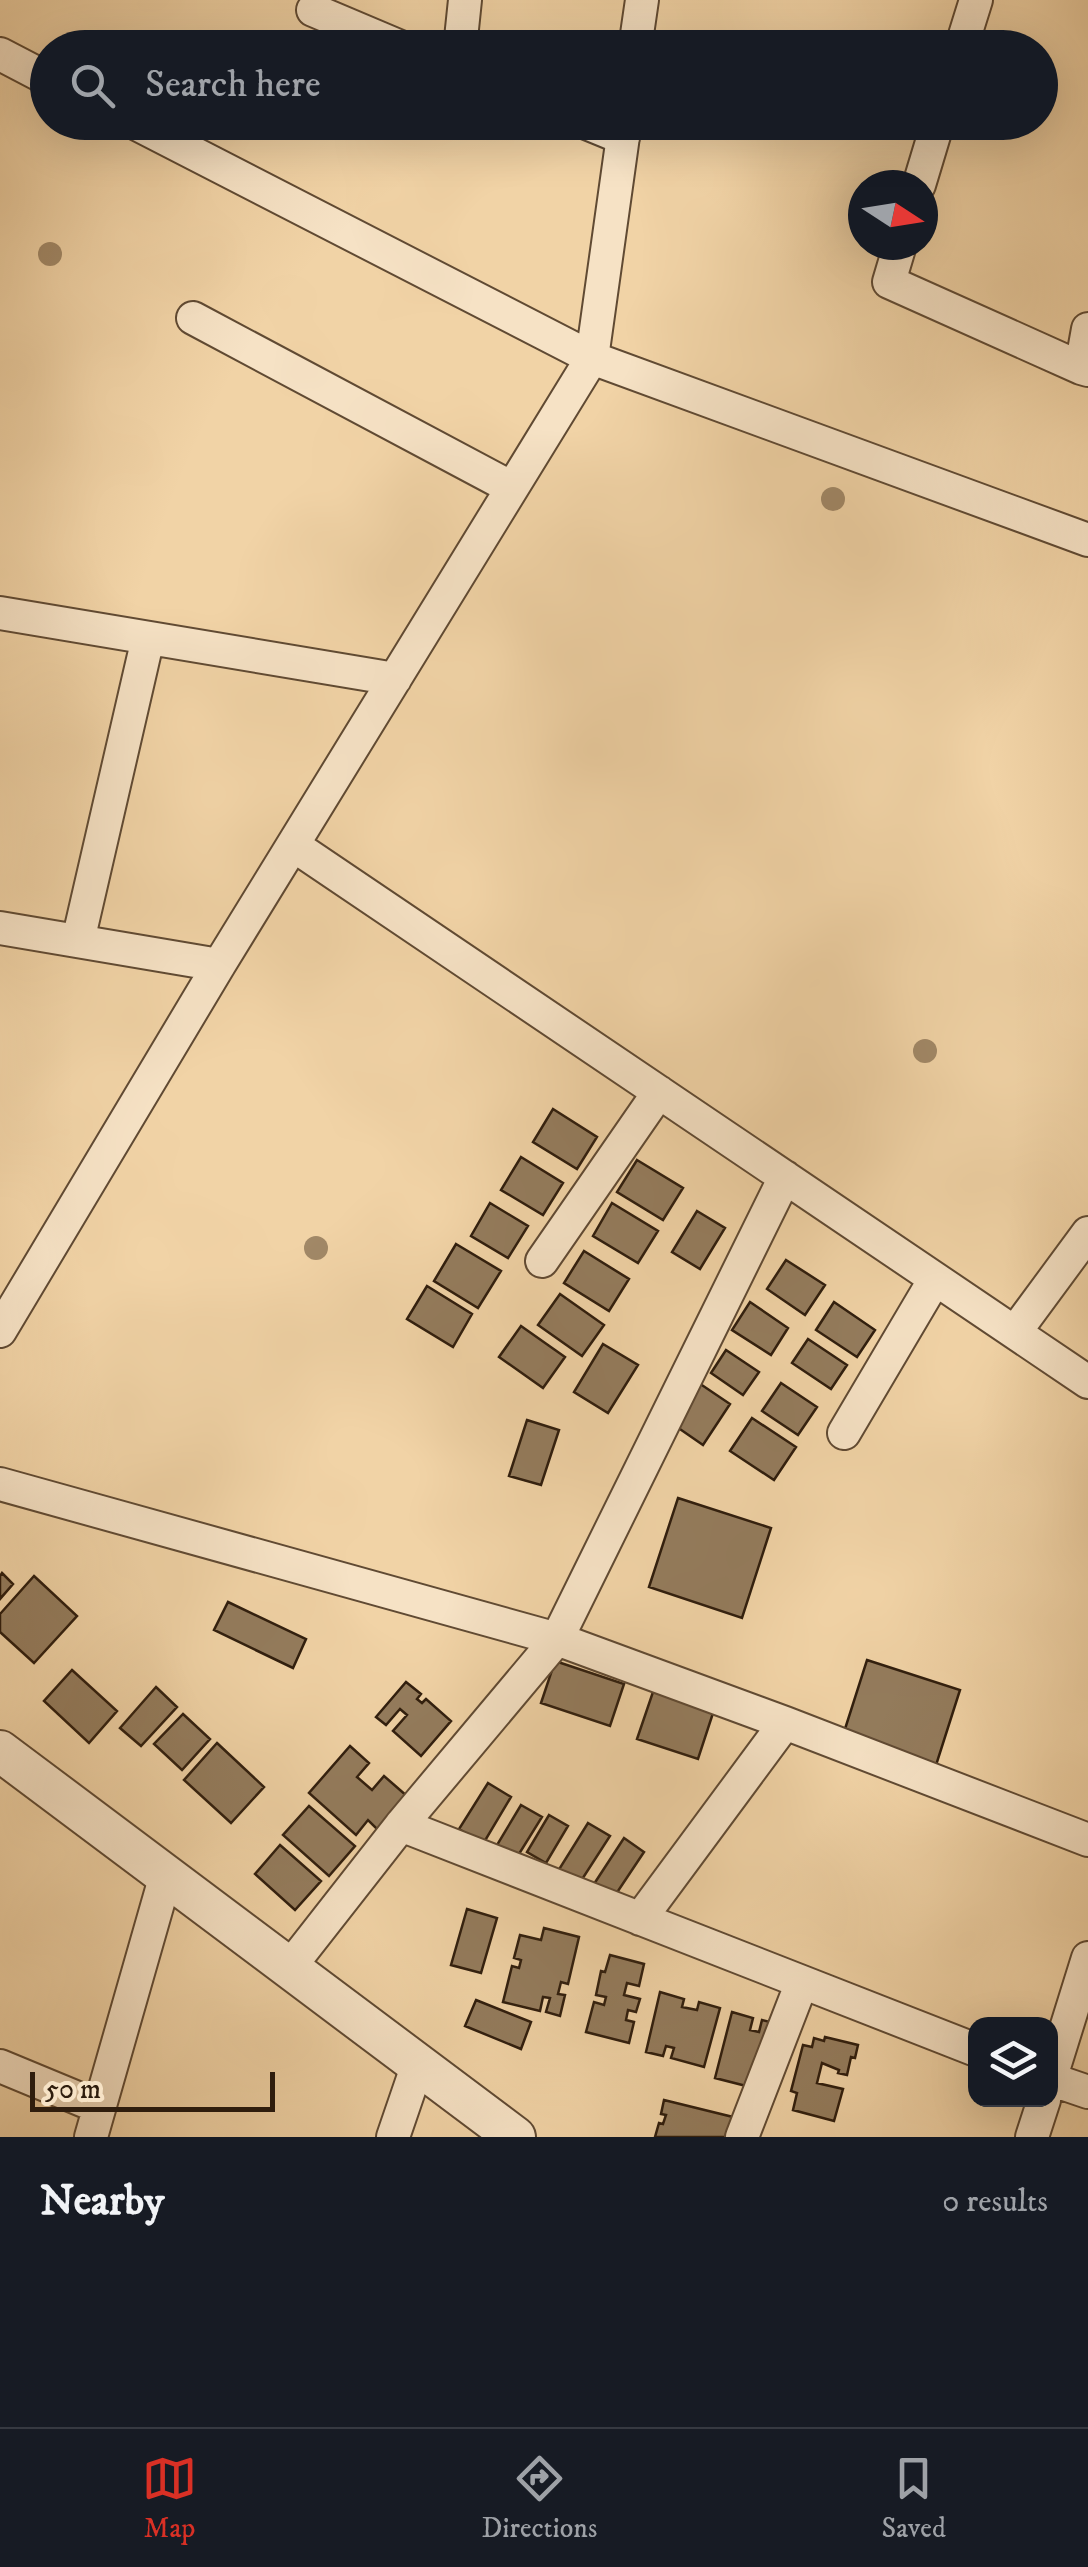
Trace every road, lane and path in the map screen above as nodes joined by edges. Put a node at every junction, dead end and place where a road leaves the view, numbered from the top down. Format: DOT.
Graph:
graph roads {
  1 [pos="465,0"];
  2 [pos="642,0"];
  3 [pos="976,0"];
  4 [pos="312,10"];
  5 [pos="360,30"];
  6 [pos="462,30"];
  7 [pos="638,30"];
  8 [pos="967,30"];
  9 [pos="0,54"];
  10 [pos="30,69"];
  11 [pos="168,140"];
  12 [pos="623,140"];
  13 [pos="933,140"];
  14 [pos="924,170"];
  15 [pos="896,260"];
  16 [pos="193,318"];
  17 [pos="1088,329"];
  18 [pos="592,358"];
  19 [pos="1084,369"];
  20 [pos="512,488"];
  21 [pos="1088,540"];
  22 [pos="0,613"];
  23 [pos="148,638"];
  24 [pos="395,678"];
  25 [pos="293,845"];
  26 [pos="0,928"];
  27 [pos="78,941"];
  28 [pos="219,965"];
  29 [pos="659,1092"];
  30 [pos="785,1177"];
  31 [pos="1088,1233"];
  32 [pos="542,1261"];
  33 [pos="935,1279"];
  34 [pos="0,1331"];
  35 [pos="1014,1332"];
  36 [pos="1088,1382"];
  37 [pos="844,1433"];
  38 [pos="0,1484"];
  39 [pos="557,1639"];
  40 [pos="785,1723"];
  41 [pos="0,1751"];
  42 [pos="401,1825"];
  43 [pos="1088,1840"];
  44 [pos="166,1875"];
  45 [pos="640,1918"];
  46 [pos="1088,1958"];
  47 [pos="289,1968"];
  48 [pos="802,1982"];
  49 [pos="968,2047"];
  50 [pos="1058,2056"];
  51 [pos="418,2064"];
  52 [pos="0,2066"];
  53 [pos="1058,2081"];
  54 [pos="1088,2092"];
  55 [pos="1042,2107"];
  56 [pos="95,2122"];
  57 [pos="393,2137"];
  58 [pos="515,2137"];
  59 [pos="742,2137"];
  60 [pos="1032,2137"];
  1 -- 6 [label="street"];
  2 -- 7 [label="street"];
  3 -- 8 [label="street"];
  4 -- 5 [label="street"];
  9 -- 10 [label="street"];
  11 -- 18 [label="street"];
  12 -- 18 [label="street"];
  13 -- 14 [label="street"];
  15 -- 19 [label="street"];
  16 -- 20 [label="street"];
  17 -- 19 [label="street"];
  18 -- 20 [label="street"];
  18 -- 21 [label="street"];
  20 -- 24 [label="street"];
  22 -- 23 [label="street"];
  23 -- 24 [label="street"];
  23 -- 27 [label="street"];
  24 -- 25 [label="street"];
  25 -- 28 [label="street"];
  25 -- 29 [label="street"];
  26 -- 27 [label="street"];
  27 -- 28 [label="street"];
  28 -- 34 [label="street"];
  29 -- 30 [label="street"];
  29 -- 32 [label="street"];
  30 -- 33 [label="street"];
  30 -- 39 [label="street"];
  31 -- 35 [label="street"];
  33 -- 35 [label="street"];
  33 -- 37 [label="street"];
  35 -- 36 [label="street"];
  38 -- 39 [label="street"];
  39 -- 40 [label="street"];
  39 -- 42 [label="street"];
  40 -- 43 [label="street"];
  40 -- 45 [label="street"];
  41 -- 44 [label="street"];
  42 -- 45 [label="street"];
  42 -- 47 [label="street"];
  44 -- 47 [label="street"];
  44 -- 56 [label="street"];
  45 -- 48 [label="street"];
  46 -- 50 [label="street"];
  47 -- 51 [label="street"];
  48 -- 49 [label="street"];
  48 -- 59 [label="street"];
  51 -- 57 [label="street"];
  51 -- 58 [label="street"];
  52 -- 56 [label="street"];
  53 -- 54 [label="street"];
  55 -- 60 [label="street"];
}
